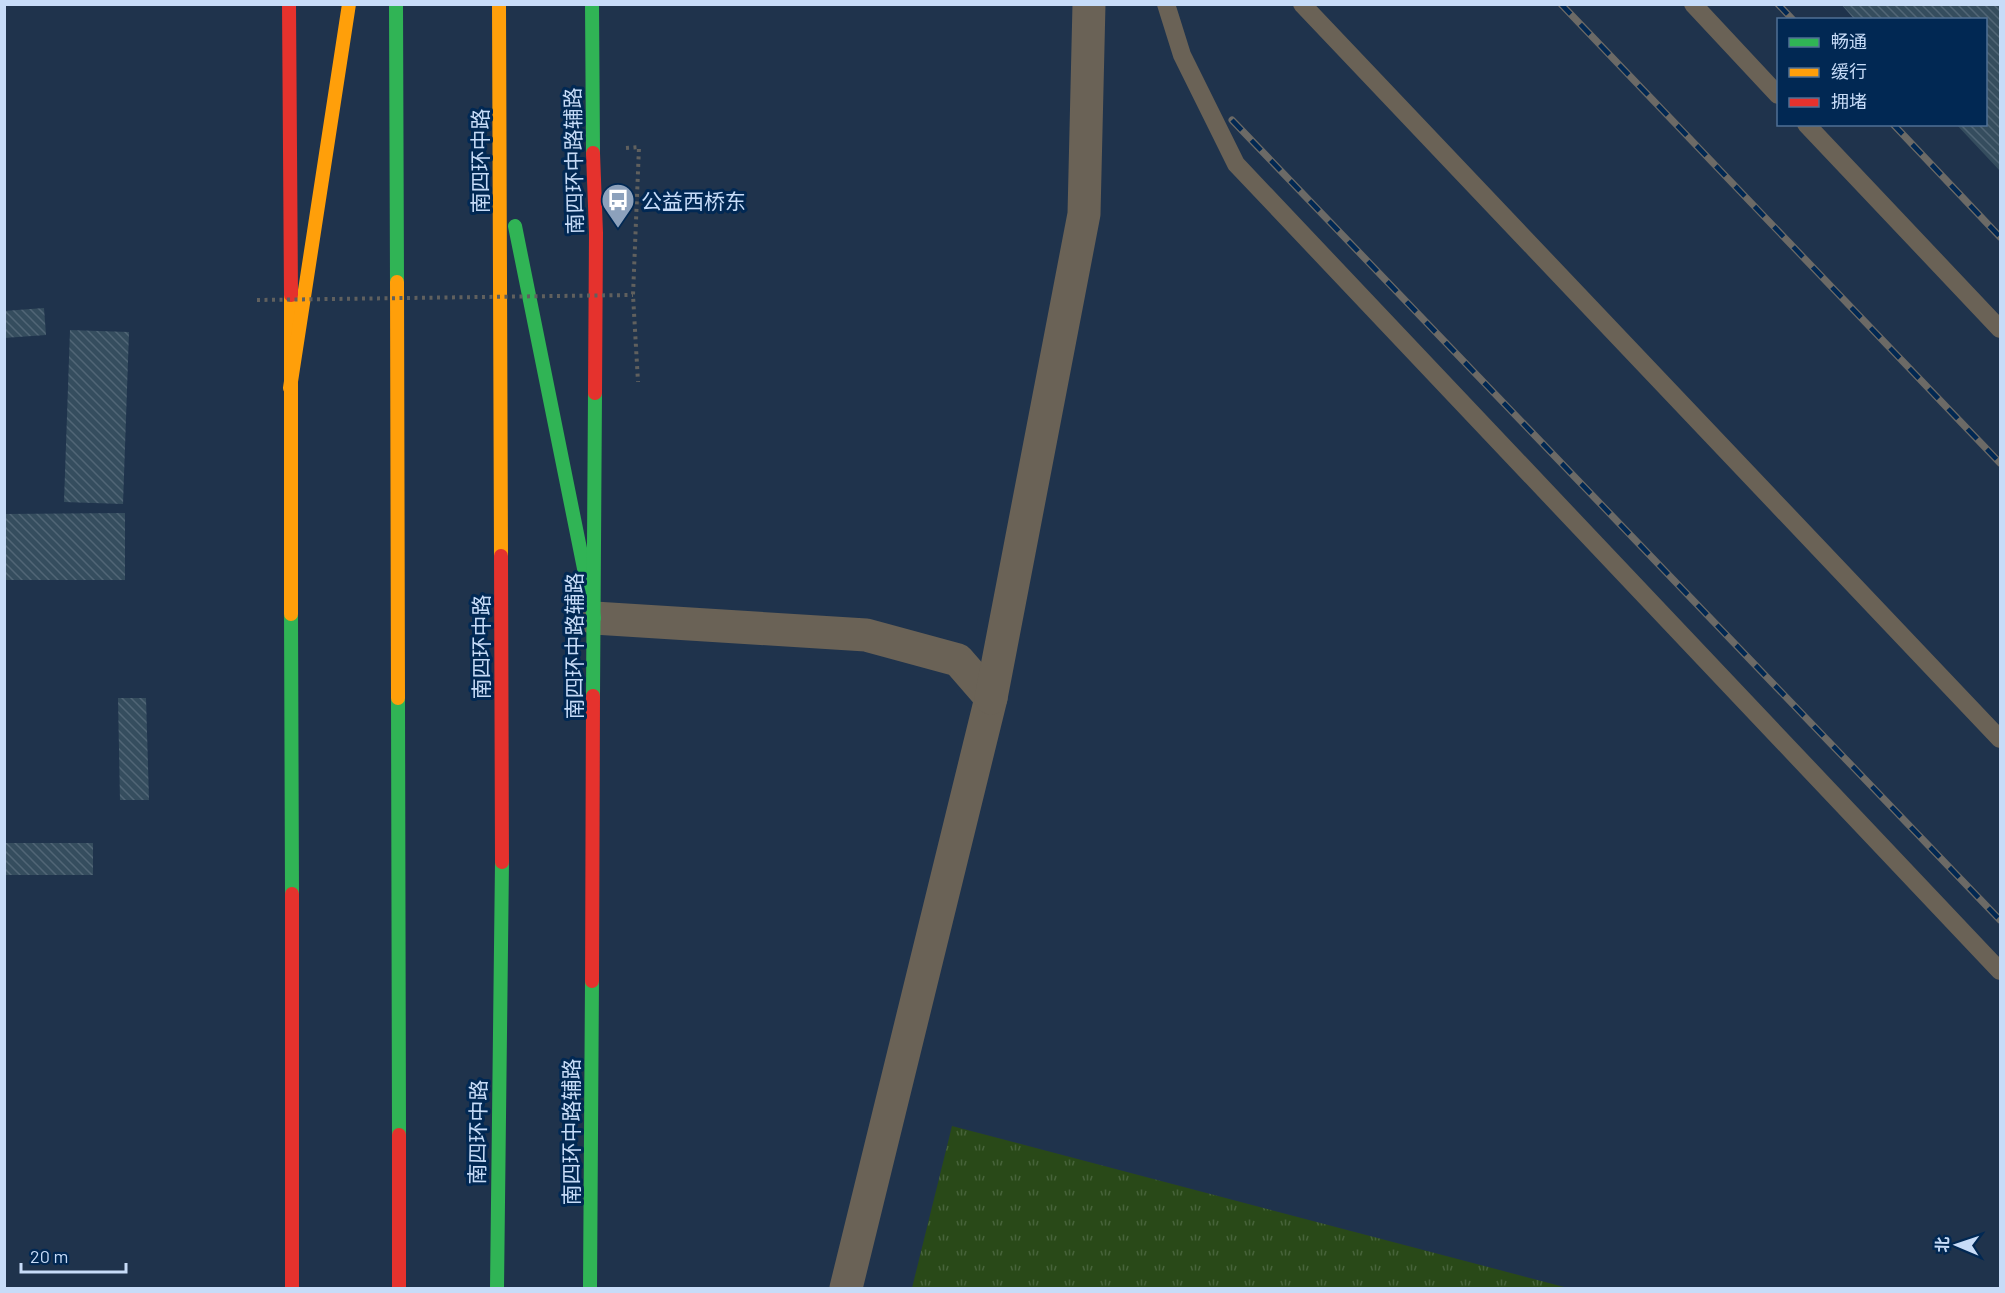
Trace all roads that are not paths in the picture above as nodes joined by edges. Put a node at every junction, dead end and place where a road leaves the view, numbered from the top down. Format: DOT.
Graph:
graph roads {
  1 [pos="289,4"];
  2 [pos="349,4"];
  3 [pos="396,4"];
  4 [pos="500,4"];
  5 [pos="592,4"];
  6 [pos="1089,4"];
  7 [pos="1166,4"];
  8 [pos="1302,4"];
  9 [pos="1693,4"];
  10 [pos="1777,93"];
  11 [pos="1808,126"];
  12 [pos="500,153"];
  13 [pos="2001,329"];
  14 [pos="290,388"];
  15 [pos="594,618"];
  16 [pos="991,698"];
  17 [pos="2001,739"];
  18 [pos="2001,971"];
  19 [pos="292,1288"];
  20 [pos="399,1288"];
  21 [pos="496,1288"];
  22 [pos="590,1288"];
  23 [pos="846,1288"];
  1 -- 14 [label="main road"];
  2 -- 14 [label="main road"];
  3 -- 20 [label="main road"];
  4 -- 12 [label="main road, 南四环中路"];
  5 -- 15 [label="main road, 南四环中路辅路"];
  6 -- 16 [label="street"];
  7 -- 18 [label="lane"];
  8 -- 17 [label="lane"];
  9 -- 10 [label="lane"];
  11 -- 13 [label="lane"];
  12 -- 15 [label="main road"];
  12 -- 21 [label="main road, 南四环中路"];
  14 -- 19 [label="main road"];
  15 -- 16 [label="street"];
  15 -- 22 [label="main road, 南四环中路辅路"];
  16 -- 23 [label="street"];
}
